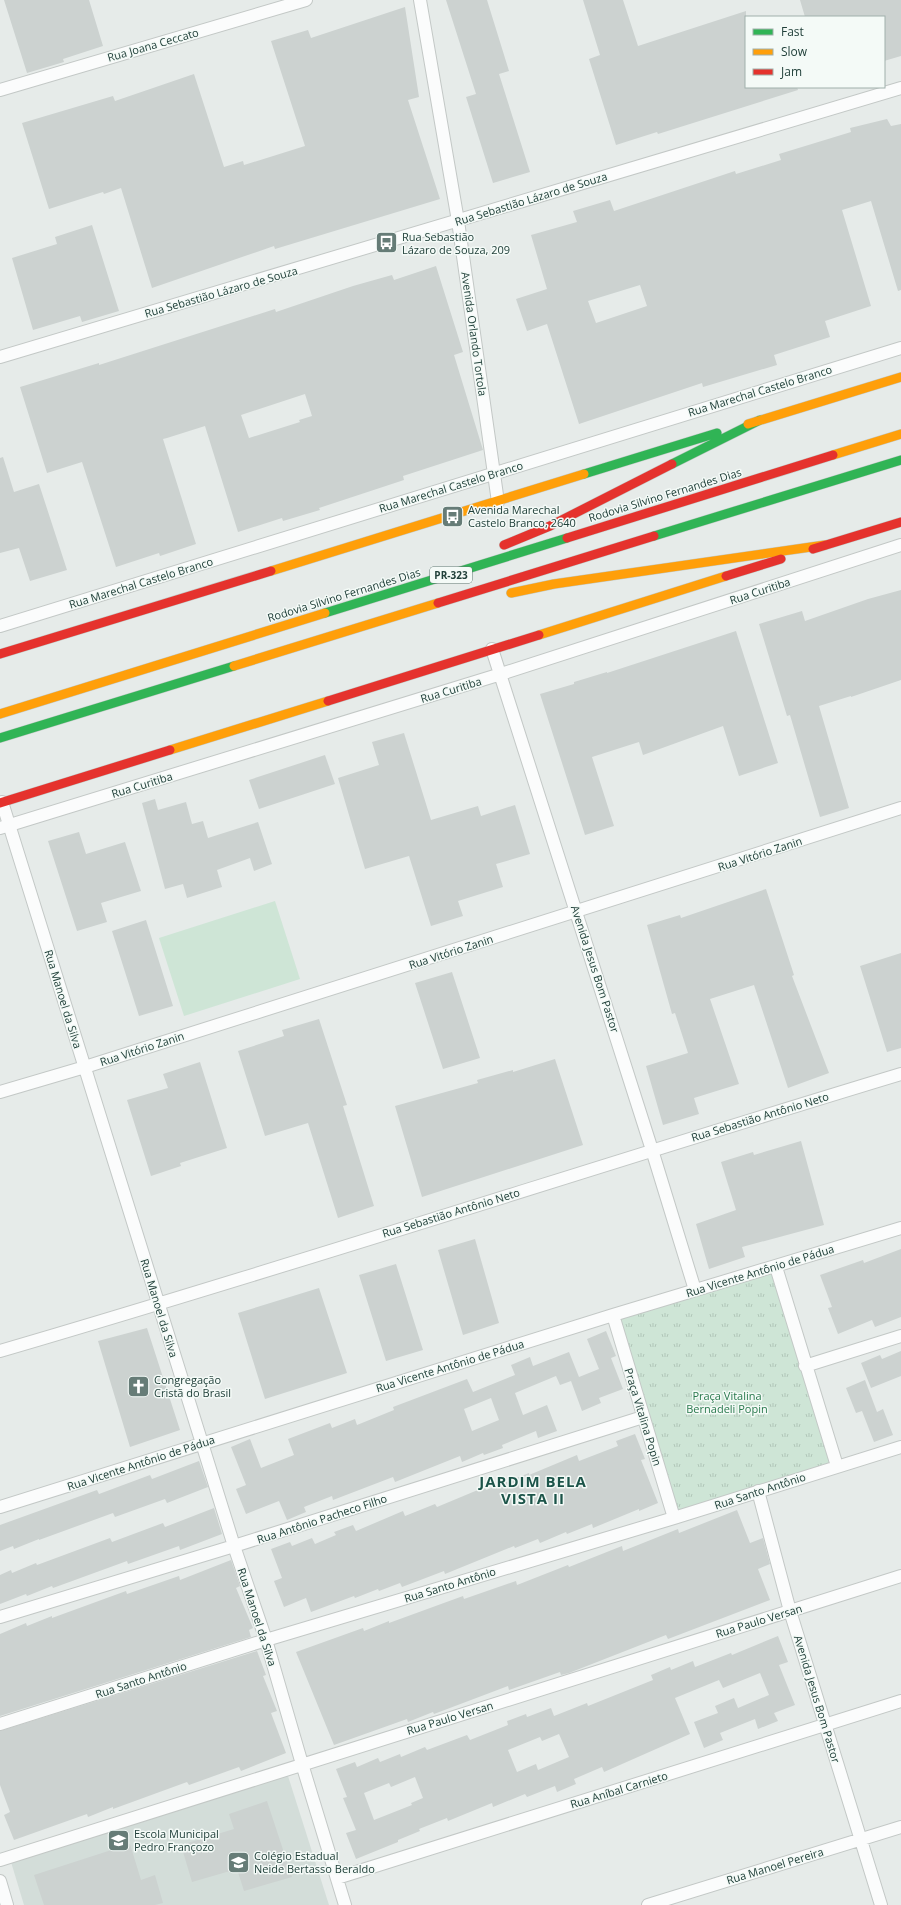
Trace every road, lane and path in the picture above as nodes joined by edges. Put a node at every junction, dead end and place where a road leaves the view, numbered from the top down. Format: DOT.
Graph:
graph roads {
  1 [pos="306,0"];
  2 [pos="420,0"];
  3 [pos="901,88"];
  4 [pos="0,90"];
  5 [pos="458,221"];
  6 [pos="901,348"];
  7 [pos="0,357"];
  8 [pos="901,376"];
  9 [pos="760,420"];
  10 [pos="901,434"];
  11 [pos="901,460"];
  12 [pos="494,474"];
  13 [pos="498,502"];
  14 [pos="901,522"];
  15 [pos="880,529"];
  16 [pos="825,545"];
  17 [pos="901,545"];
  18 [pos="499,547"];
  19 [pos="887,549"];
  20 [pos="477,556"];
  21 [pos="501,596"];
  22 [pos="366,601"];
  23 [pos="478,601"];
  24 [pos="371,623"];
  25 [pos="0,626"];
  26 [pos="492,649"];
  27 [pos="0,654"];
  28 [pos="501,674"];
  29 [pos="0,714"];
  30 [pos="0,738"];
  31 [pos="1,803"];
  32 [pos="901,808"];
  33 [pos="5,827"];
  34 [pos="576,912"];
  35 [pos="84,1067"];
  36 [pos="901,1074"];
  37 [pos="0,1092"];
  38 [pos="652,1150"];
  39 [pos="901,1228"];
  40 [pos="776,1267"];
  41 [pos="695,1290"];
  42 [pos="158,1304"];
  43 [pos="613,1315"];
  44 [pos="901,1336"];
  45 [pos="0,1351"];
  46 [pos="805,1366"];
  47 [pos="643,1417"];
  48 [pos="202,1443"];
  49 [pos="901,1446"];
  50 [pos="837,1466"];
  51 [pos="758,1491"];
  52 [pos="0,1507"];
  53 [pos="674,1518"];
  54 [pos="234,1546"];
  55 [pos="901,1576"];
  56 [pos="790,1611"];
  57 [pos="0,1617"];
  58 [pos="266,1640"];
  59 [pos="901,1701"];
  60 [pos="0,1724"];
  61 [pos="826,1725"];
  62 [pos="302,1764"];
  63 [pos="901,1827"];
  64 [pos="861,1839"];
  65 [pos="0,1860"];
  66 [pos="337,1878"];
  67 [pos="0,1881"];
  68 [pos="7,1905"];
  69 [pos="345,1905"];
  70 [pos="648,1905"];
  71 [pos="881,1905"];
  1 -- 4 [label="street, Rua Joana Ceccato"];
  2 -- 5 [label="street, Avenida Orlando Tortola"];
  3 -- 5 [label="street, Rua Sebastião Lázaro de Souza"];
  5 -- 7 [label="street, Rua Sebastião Lázaro de Souza"];
  5 -- 12 [label="street, Avenida Orlando Tortola"];
  6 -- 12 [label="street, Rua Marechal Castelo Branco"];
  8 -- 9 [label="main road"];
  9 -- 13 [label="main road"];
  9 -- 18 [label="main road"];
  10 -- 22 [label="main road, Rodovia Silvino Fernandes Dias / PR-323"];
  11 -- 24 [label="main road, PR-323"];
  12 -- 13 [label="street, Avenida Orlando Tortola"];
  12 -- 25 [label="street, Rua Marechal Castelo Branco"];
  13 -- 27 [label="main road"];
  14 -- 15 [label="main road"];
  15 -- 16 [label="main road"];
  15 -- 19 [label="street"];
  16 -- 21 [label="main road"];
  16 -- 26 [label="main road"];
  17 -- 19 [label="street, Rua Curitiba"];
  19 -- 28 [label="street, Rua Curitiba"];
  20 -- 22 [label="main road"];
  22 -- 29 [label="main road, Rodovia Silvino Fernandes Dias / PR-323"];
  23 -- 24 [label="main road"];
  24 -- 30 [label="main road, PR-323"];
  26 -- 28 [label="street, Avenida Jesus Bom Pastor"];
  26 -- 31 [label="main road"];
  28 -- 33 [label="street, Rua Curitiba"];
  28 -- 34 [label="street, Avenida Jesus Bom Pastor"];
  31 -- 33 [label="street, Rua Manoel da Silva"];
  32 -- 34 [label="street, Rua Vitório Zanin"];
  33 -- 35 [label="street, Rua Manoel da Silva"];
  34 -- 35 [label="street, Rua Vitório Zanin"];
  34 -- 38 [label="street, Avenida Jesus Bom Pastor"];
  35 -- 37 [label="street, Rua Vitório Zanin"];
  35 -- 42 [label="street, Rua Manoel da Silva"];
  36 -- 38 [label="street, Rua Sebastião Antônio Neto"];
  38 -- 41 [label="street, Avenida Jesus Bom Pastor"];
  38 -- 42 [label="street, Rua Sebastião Antônio Neto"];
  39 -- 40 [label="street, Rua Vicente Antônio de Pádua"];
  40 -- 41 [label="street, Rua Vicente Antônio de Pádua"];
  40 -- 46 [label="street"];
  41 -- 43 [label="street, Rua Vicente Antônio de Pádua"];
  42 -- 45 [label="street, Rua Sebastião Antônio Neto"];
  42 -- 48 [label="street, Rua Manoel da Silva"];
  43 -- 47 [label="street, Praça Vitalina Popin"];
  43 -- 48 [label="street, Rua Vicente Antônio de Pádua"];
  44 -- 46 [label="street"];
  46 -- 50 [label="street"];
  47 -- 53 [label="street, Praça Vitalina Popin"];
  47 -- 54 [label="street, Rua Antônio Pacheco Filho"];
  48 -- 52 [label="street, Rua Vicente Antônio de Pádua"];
  48 -- 54 [label="street, Rua Manoel da Silva"];
  49 -- 50 [label="street, Rua Santo Antônio"];
  50 -- 51 [label="street, Rua Santo Antônio"];
  51 -- 53 [label="street, Rua Santo Antônio"];
  51 -- 56 [label="street, Avenida Jesus Bom Pastor"];
  53 -- 58 [label="street, Rua Santo Antônio"];
  54 -- 57 [label="street, Rua Antônio Pacheco Filho"];
  54 -- 58 [label="street, Rua Manoel da Silva"];
  55 -- 56 [label="street, Rua Paulo Versan"];
  56 -- 61 [label="street, Avenida Jesus Bom Pastor"];
  56 -- 62 [label="street, Rua Paulo Versan"];
  58 -- 60 [label="street, Rua Santo Antônio"];
  58 -- 62 [label="street, Rua Manoel da Silva"];
  59 -- 61 [label="street, Rua Aníbal Carnieto"];
  61 -- 64 [label="street, Avenida Jesus Bom Pastor"];
  61 -- 66 [label="street, Rua Aníbal Carnieto"];
  62 -- 65 [label="street, Rua Paulo Versan"];
  62 -- 66 [label="street, Rua Manoel da Silva"];
  63 -- 64 [label="street, Rua Manoel Pereira"];
  64 -- 70 [label="street, Rua Manoel Pereira"];
  64 -- 71 [label="street, Avenida Jesus Bom Pastor"];
  66 -- 69 [label="street, Rua Manoel da Silva"];
  67 -- 68 [label="street"];
}
